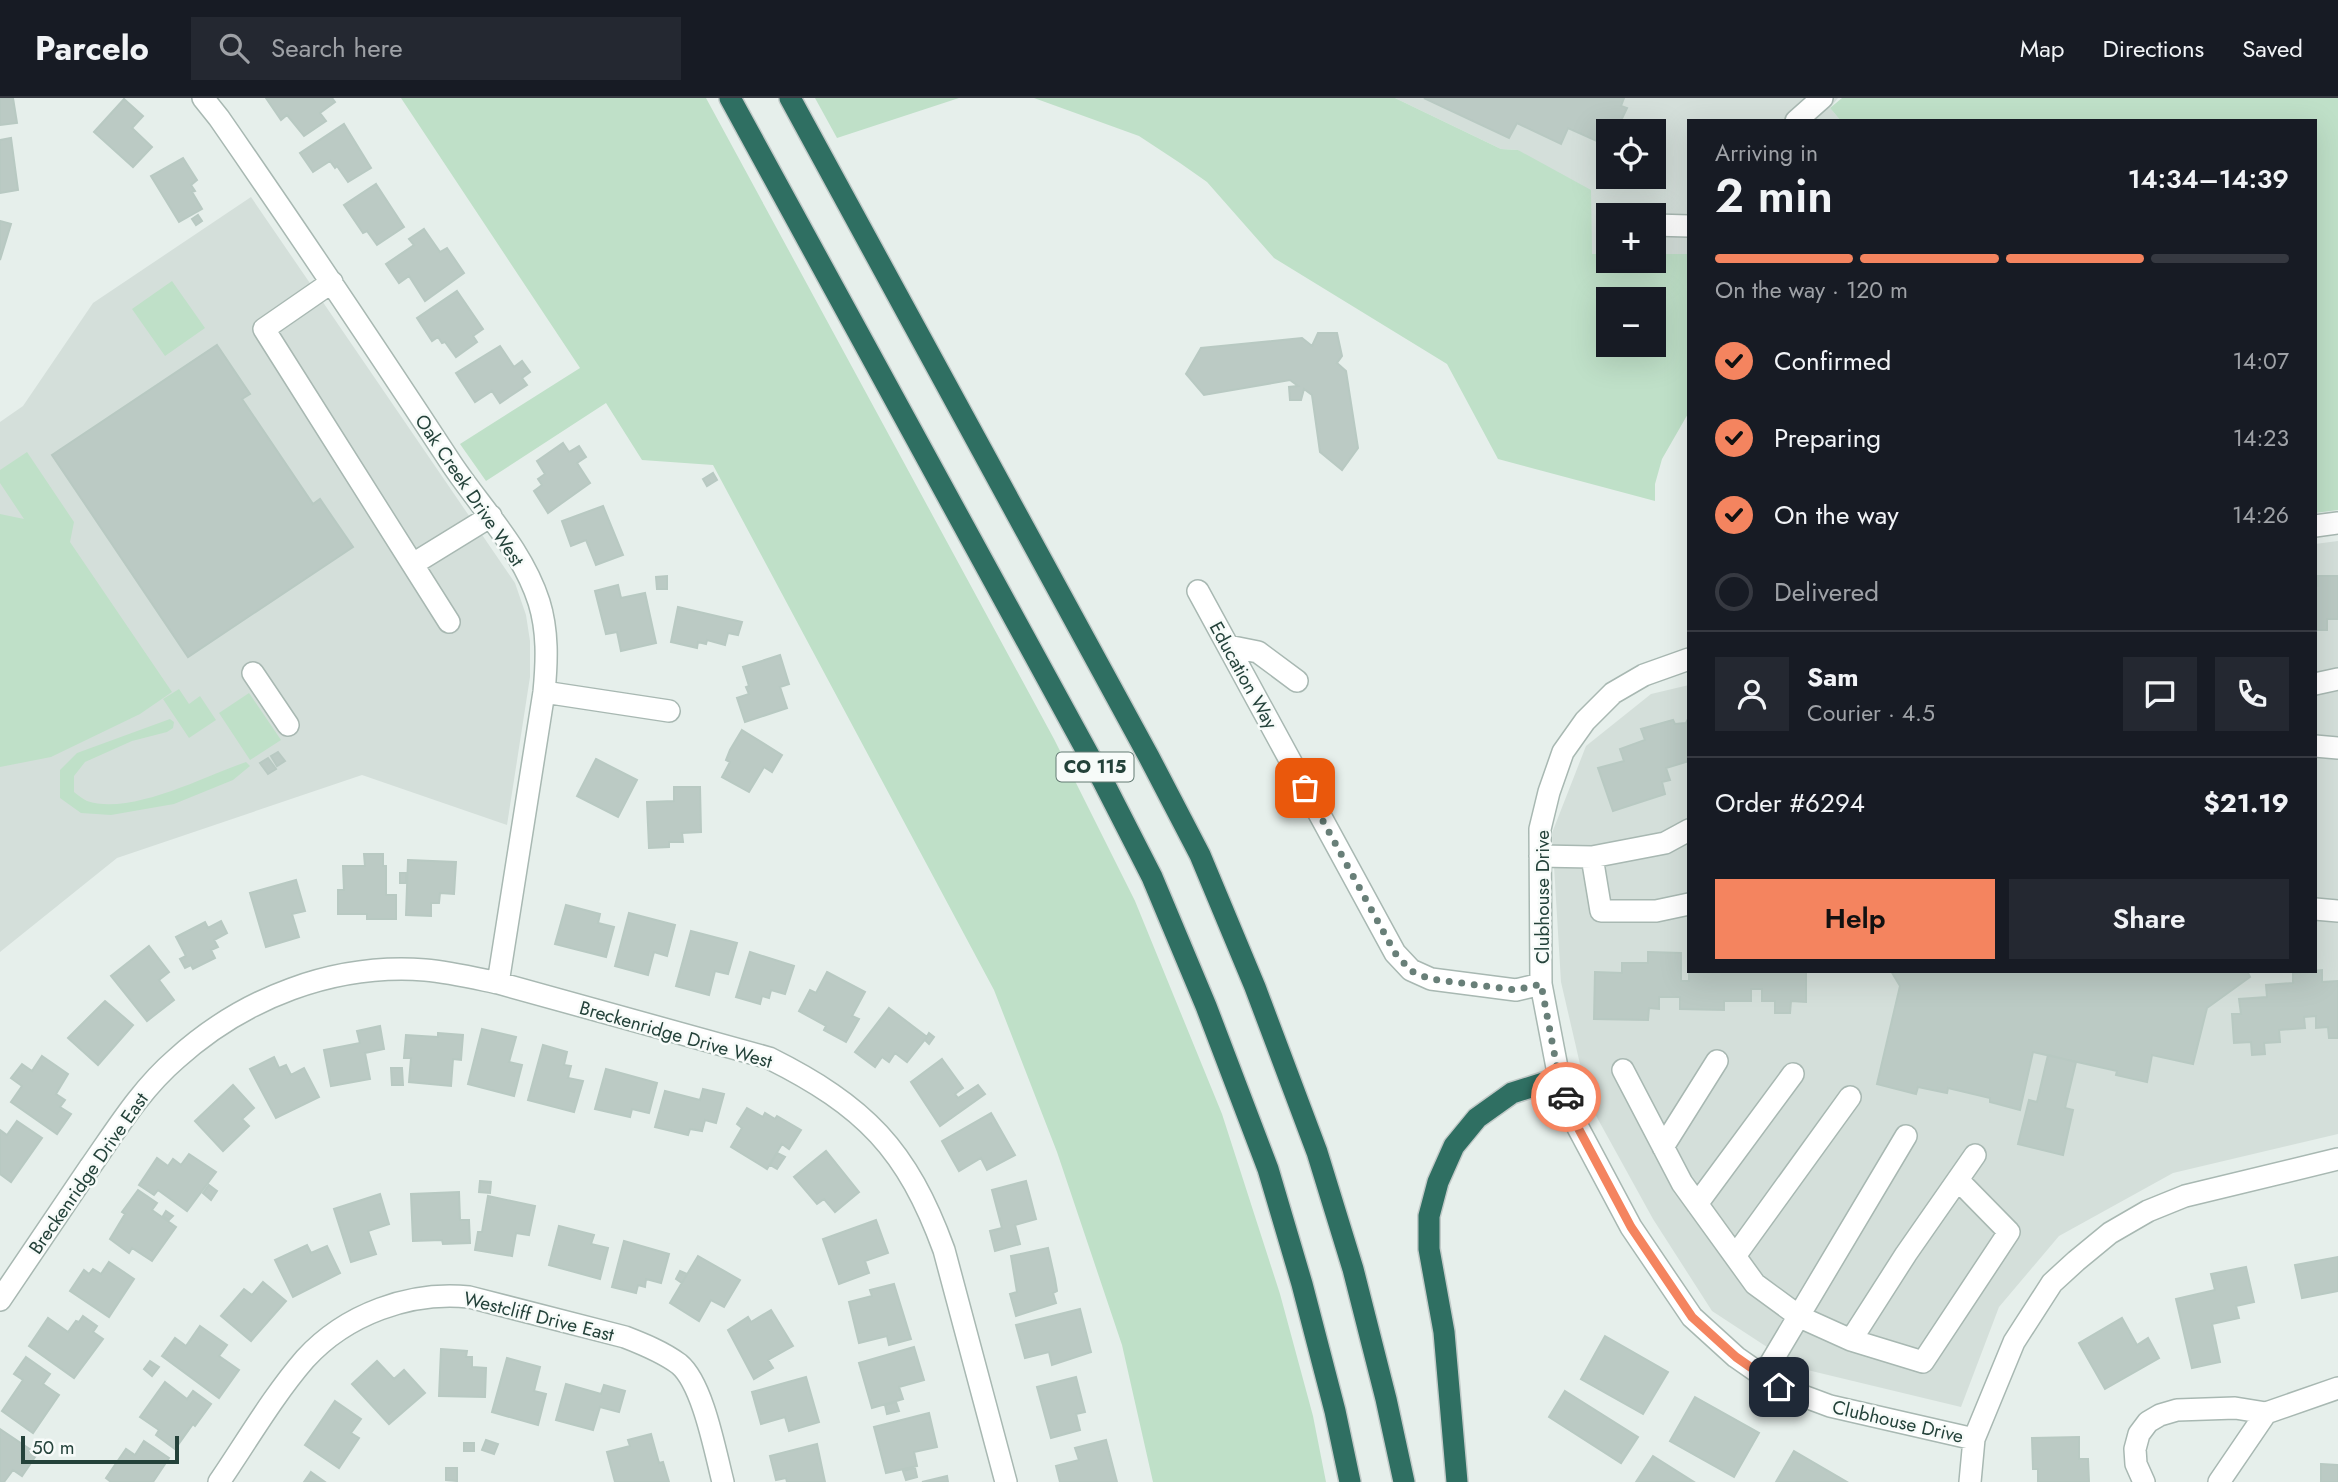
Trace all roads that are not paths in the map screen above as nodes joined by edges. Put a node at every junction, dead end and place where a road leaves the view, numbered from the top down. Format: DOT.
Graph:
graph roads {
  1 [pos="203,98"];
  2 [pos="730,98"];
  3 [pos="790,98"];
  4 [pos="1822,98"];
  5 [pos="1799,119"];
  6 [pos="1666,225"];
  7 [pos="1687,226"];
  8 [pos="332,282"];
  9 [pos="491,516"];
  10 [pos="2338,523"];
  11 [pos="2317,526"];
  12 [pos="413,564"];
  13 [pos="1198,592"];
  14 [pos="449,622"];
  15 [pos="1228,646"];
  16 [pos="1687,660"];
  17 [pos="253,673"];
  18 [pos="2338,679"];
  19 [pos="1297,681"];
  20 [pos="2317,684"];
  21 [pos="544,692"];
  22 [pos="669,711"];
  23 [pos="288,726"];
  24 [pos="2317,746"];
  25 [pos="2338,748"];
  26 [pos="1687,831"];
  27 [pos="1540,856"];
  28 [pos="1592,857"];
  29 [pos="1687,904"];
  30 [pos="2317,909"];
  31 [pos="2338,911"];
  32 [pos="498,983"];
  33 [pos="1541,984"];
  34 [pos="1717,1062"];
  35 [pos="1623,1070"];
  36 [pos="1793,1074"];
  37 [pos="1559,1078"];
  38 [pos="1850,1097"];
  39 [pos="1906,1136"];
  40 [pos="1663,1147"];
  41 [pos="1975,1155"];
  42 [pos="2338,1159"];
  43 [pos="1958,1180"];
  44 [pos="1697,1204"];
  45 [pos="1735,1256"];
  46 [pos="0,1300"];
  47 [pos="1800,1317"];
  48 [pos="1851,1340"];
  49 [pos="1763,1376"];
  50 [pos="2338,1388"];
  51 [pos="2266,1413"];
  52 [pos="1974,1439"];
  53 [pos="219,1482"];
  54 [pos="723,1482"];
  55 [pos="1006,1482"];
  56 [pos="1350,1482"];
  57 [pos="1404,1482"];
  58 [pos="1457,1482"];
  59 [pos="1970,1482"];
  60 [pos="2144,1482"];
  61 [pos="2219,1482"];
  1 -- 8 [label="street, Oak Creek Drive West"];
  2 -- 56 [label="highway, CO 115"];
  3 -- 57 [label="highway, CO 115"];
  4 -- 5 [label="street"];
  6 -- 7 [label="street"];
  8 -- 9 [label="street, Oak Creek Drive West"];
  8 -- 12 [label="street"];
  9 -- 12 [label="street"];
  9 -- 21 [label="street, Oak Creek Drive West"];
  10 -- 11 [label="street"];
  12 -- 14 [label="street"];
  13 -- 15 [label="street, Education Way"];
  15 -- 19 [label="street"];
  15 -- 33 [label="street, Education Way"];
  16 -- 27 [label="street, Clubhouse Drive"];
  17 -- 23 [label="street"];
  18 -- 20 [label="street"];
  21 -- 22 [label="street"];
  21 -- 32 [label="street, Oak Creek Drive West"];
  24 -- 25 [label="street"];
  26 -- 28 [label="street"];
  27 -- 28 [label="street"];
  27 -- 33 [label="street, Clubhouse Drive"];
  28 -- 29 [label="street"];
  30 -- 31 [label="street"];
  32 -- 46 [label="street, Breckenridge Drive East"];
  32 -- 55 [label="street, Breckenridge Drive West"];
  33 -- 37 [label="street, Clubhouse Drive"];
  34 -- 40 [label="street"];
  35 -- 40 [label="street"];
  36 -- 44 [label="street"];
  37 -- 49 [label="street, Clubhouse Drive"];
  37 -- 58 [label="highway"];
  38 -- 45 [label="street"];
  39 -- 47 [label="street"];
  40 -- 44 [label="street"];
  41 -- 43 [label="street"];
  42 -- 52 [label="street"];
  43 -- 48 [label="street"];
  43 -- 48 [label="street"];
  44 -- 45 [label="street"];
  45 -- 47 [label="street"];
  47 -- 48 [label="street"];
  47 -- 49 [label="street"];
  49 -- 52 [label="street, Clubhouse Drive"];
  50 -- 51 [label="street"];
  51 -- 60 [label="street"];
  51 -- 61 [label="street"];
  52 -- 59 [label="street"];
  53 -- 54 [label="street, Westcliff Drive East"];
}
